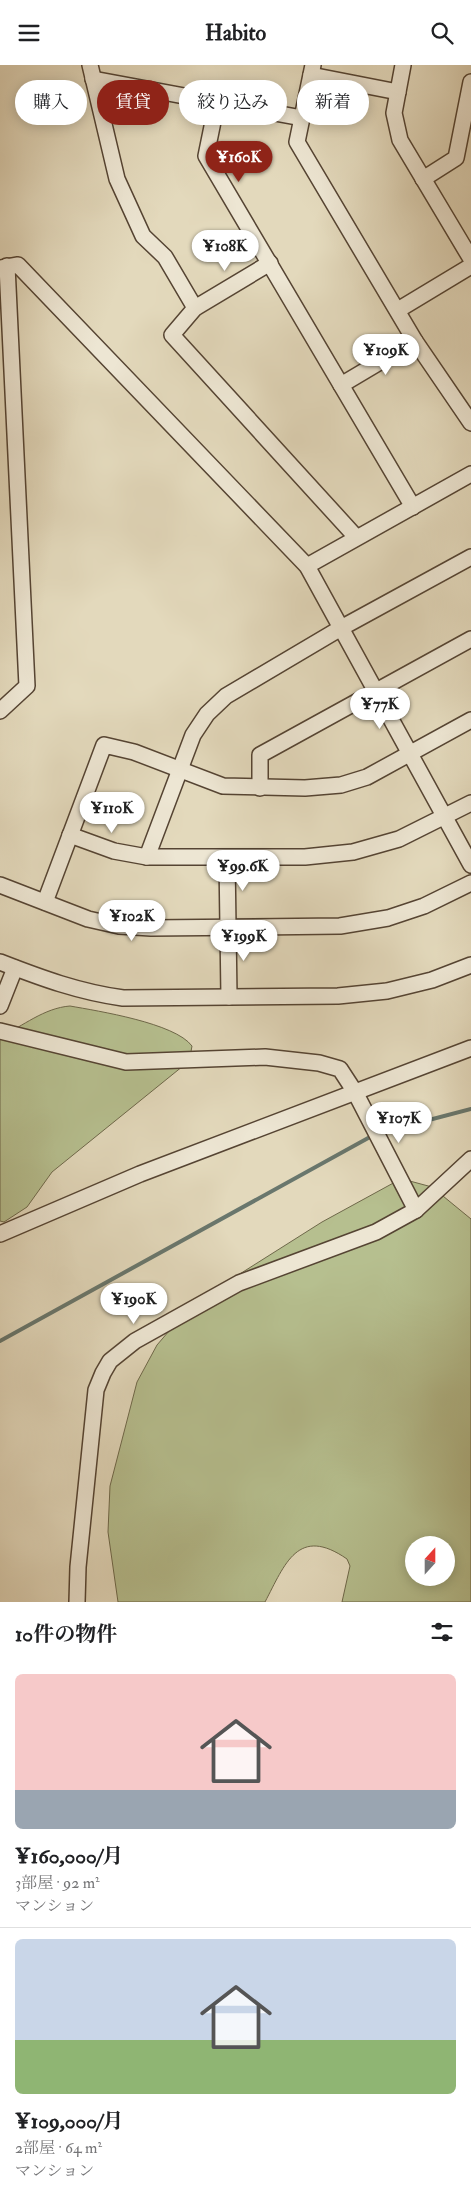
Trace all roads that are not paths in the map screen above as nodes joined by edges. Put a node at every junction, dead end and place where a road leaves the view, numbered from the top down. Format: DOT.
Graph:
graph roads {
  1 [pos="403,65"];
  2 [pos="312,70"];
  3 [pos="92,72"];
  4 [pos="471,82"];
  5 [pos="398,92"];
  6 [pos="179,93"];
  7 [pos="212,125"];
  8 [pos="301,125"];
  9 [pos="423,179"];
  10 [pos="471,259"];
  11 [pos="270,263"];
  12 [pos="471,266"];
  13 [pos="4,267"];
  14 [pos="195,307"];
  15 [pos="398,310"];
  16 [pos="415,341"];
  17 [pos="341,385"];
  18 [pos="471,423"];
  19 [pos="471,474"];
  20 [pos="413,507"];
  21 [pos="356,537"];
  22 [pos="471,557"];
  23 [pos="307,566"];
  24 [pos="341,628"];
  25 [pos="471,639"];
  26 [pos="375,691"];
  27 [pos="0,711"];
  28 [pos="471,721"];
  29 [pos="411,754"];
  30 [pos="179,770"];
  31 [pos="260,788"];
  32 [pos="471,803"];
  33 [pos="445,817"];
  34 [pos="70,835"];
  35 [pos="147,857"];
  36 [pos="228,858"];
  37 [pos="471,865"];
  38 [pos="471,883"];
  39 [pos="0,885"];
  40 [pos="45,902"];
  41 [pos="229,928"];
  42 [pos="0,962"];
  43 [pos="471,965"];
  44 [pos="15,968"];
  45 [pos="229,997"];
  46 [pos="0,1006"];
  47 [pos="0,1031"];
  48 [pos="471,1048"];
  49 [pos="355,1092"];
  50 [pos="471,1159"];
  51 [pos="416,1210"];
  52 [pos="0,1234"];
  53 [pos="77,1602"];
  1 -- 5 [label="street"];
  2 -- 5 [label="street"];
  3 -- 6 [label="street"];
  3 -- 14 [label="street"];
  4 -- 9 [label="street"];
  5 -- 9 [label="street"];
  7 -- 11 [label="street"];
  8 -- 15 [label="street"];
  9 -- 10 [label="street"];
  11 -- 14 [label="street"];
  11 -- 17 [label="street"];
  12 -- 15 [label="street"];
  13 -- 23 [label="street"];
  13 -- 27 [label="street"];
  14 -- 21 [label="street"];
  15 -- 16 [label="street"];
  16 -- 17 [label="street"];
  16 -- 18 [label="street"];
  17 -- 20 [label="street"];
  19 -- 20 [label="street"];
  20 -- 21 [label="street"];
  21 -- 23 [label="street"];
  22 -- 24 [label="street"];
  23 -- 24 [label="street"];
  24 -- 26 [label="street"];
  24 -- 30 [label="street"];
  25 -- 26 [label="street"];
  26 -- 29 [label="street"];
  26 -- 31 [label="street"];
  28 -- 29 [label="street"];
  29 -- 31 [label="street"];
  29 -- 33 [label="street"];
  30 -- 31 [label="street"];
  30 -- 34 [label="street"];
  30 -- 35 [label="street"];
  32 -- 33 [label="street"];
  33 -- 36 [label="street"];
  33 -- 37 [label="street"];
  34 -- 35 [label="street"];
  34 -- 40 [label="street"];
  35 -- 36 [label="street"];
  36 -- 41 [label="street"];
  38 -- 41 [label="street"];
  39 -- 40 [label="street"];
  40 -- 41 [label="street"];
  41 -- 45 [label="street"];
  42 -- 44 [label="street"];
  43 -- 45 [label="street"];
  44 -- 45 [label="street"];
  44 -- 46 [label="street"];
  47 -- 49 [label="street"];
  48 -- 49 [label="street"];
  49 -- 51 [label="street"];
  49 -- 52 [label="street"];
  50 -- 51 [label="street"];
  51 -- 53 [label="street"];
}
